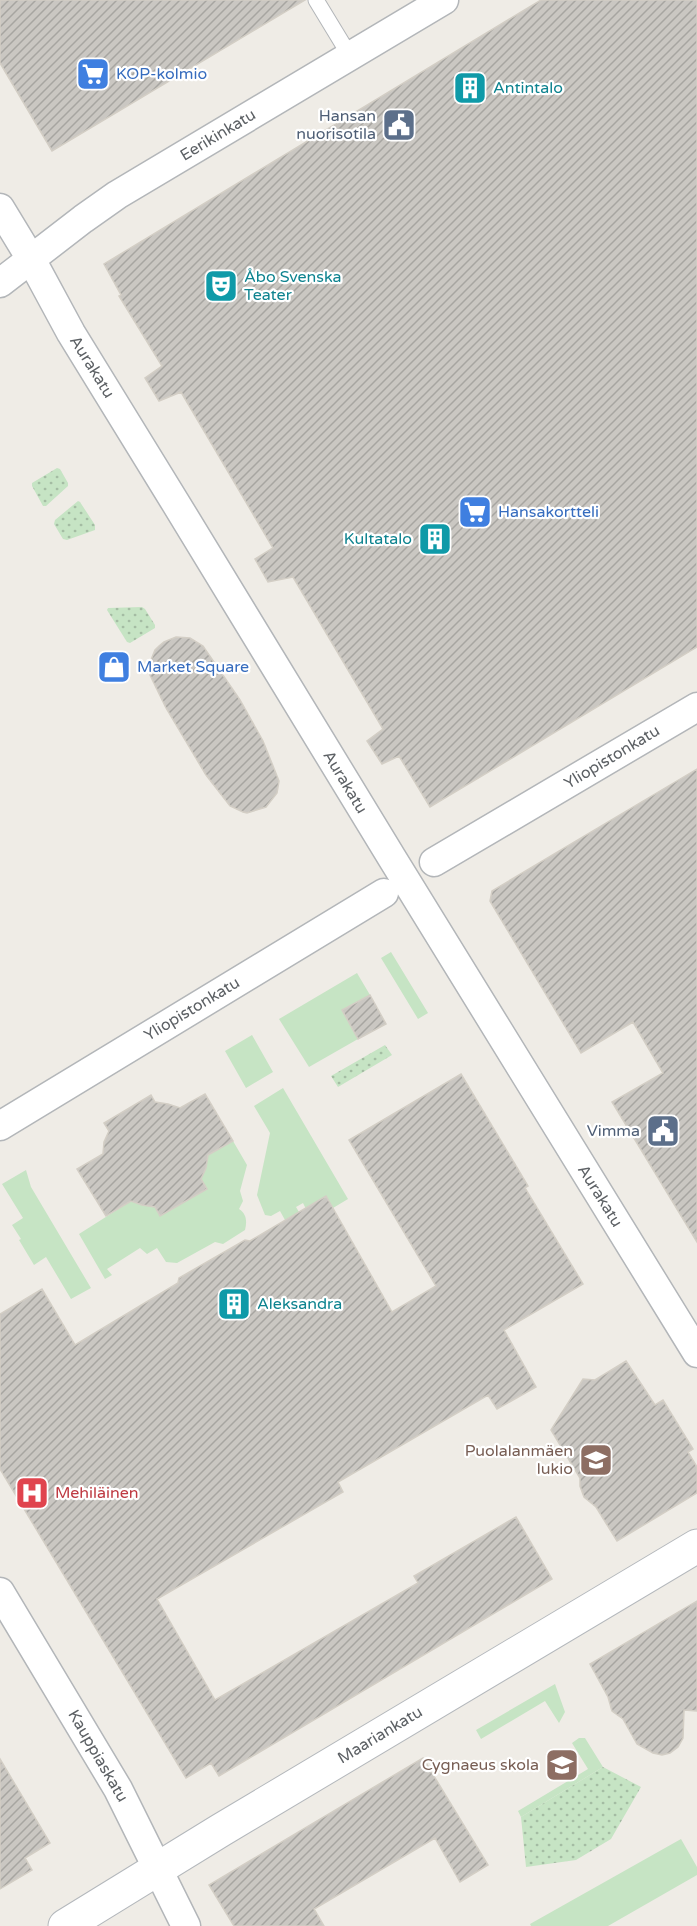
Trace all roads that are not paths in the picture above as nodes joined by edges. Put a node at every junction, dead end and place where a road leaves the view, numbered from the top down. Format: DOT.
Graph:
graph roads {
  1 [pos="316,0"];
  2 [pos="444,0"];
  3 [pos="350,56"];
  4 [pos="0,208"];
  5 [pos="31,259"];
  6 [pos="0,283"];
  7 [pos="697,707"];
  8 [pos="434,862"];
  9 [pos="384,893"];
  10 [pos="0,1126"];
  11 [pos="697,1353"];
  12 [pos="697,1546"];
  13 [pos="0,1592"];
  14 [pos="157,1869"];
  15 [pos="65,1926"];
  16 [pos="186,1926"];
  1 -- 3 [label="lane"];
  2 -- 3 [label="street, Eerikinkatu"];
  3 -- 5 [label="street, Eerikinkatu"];
  4 -- 5 [label="street, Aurakatu"];
  5 -- 6 [label="street, Eerikinkatu"];
  5 -- 11 [label="street, Aurakatu"];
  7 -- 8 [label="street, Yliopistonkatu"];
  9 -- 10 [label="street, Yliopistonkatu"];
  12 -- 14 [label="street, Maariankatu"];
  13 -- 14 [label="street, Kauppiaskatu"];
  14 -- 15 [label="street, Maariankatu"];
  14 -- 16 [label="street, Kauppiaskatu"];
}
